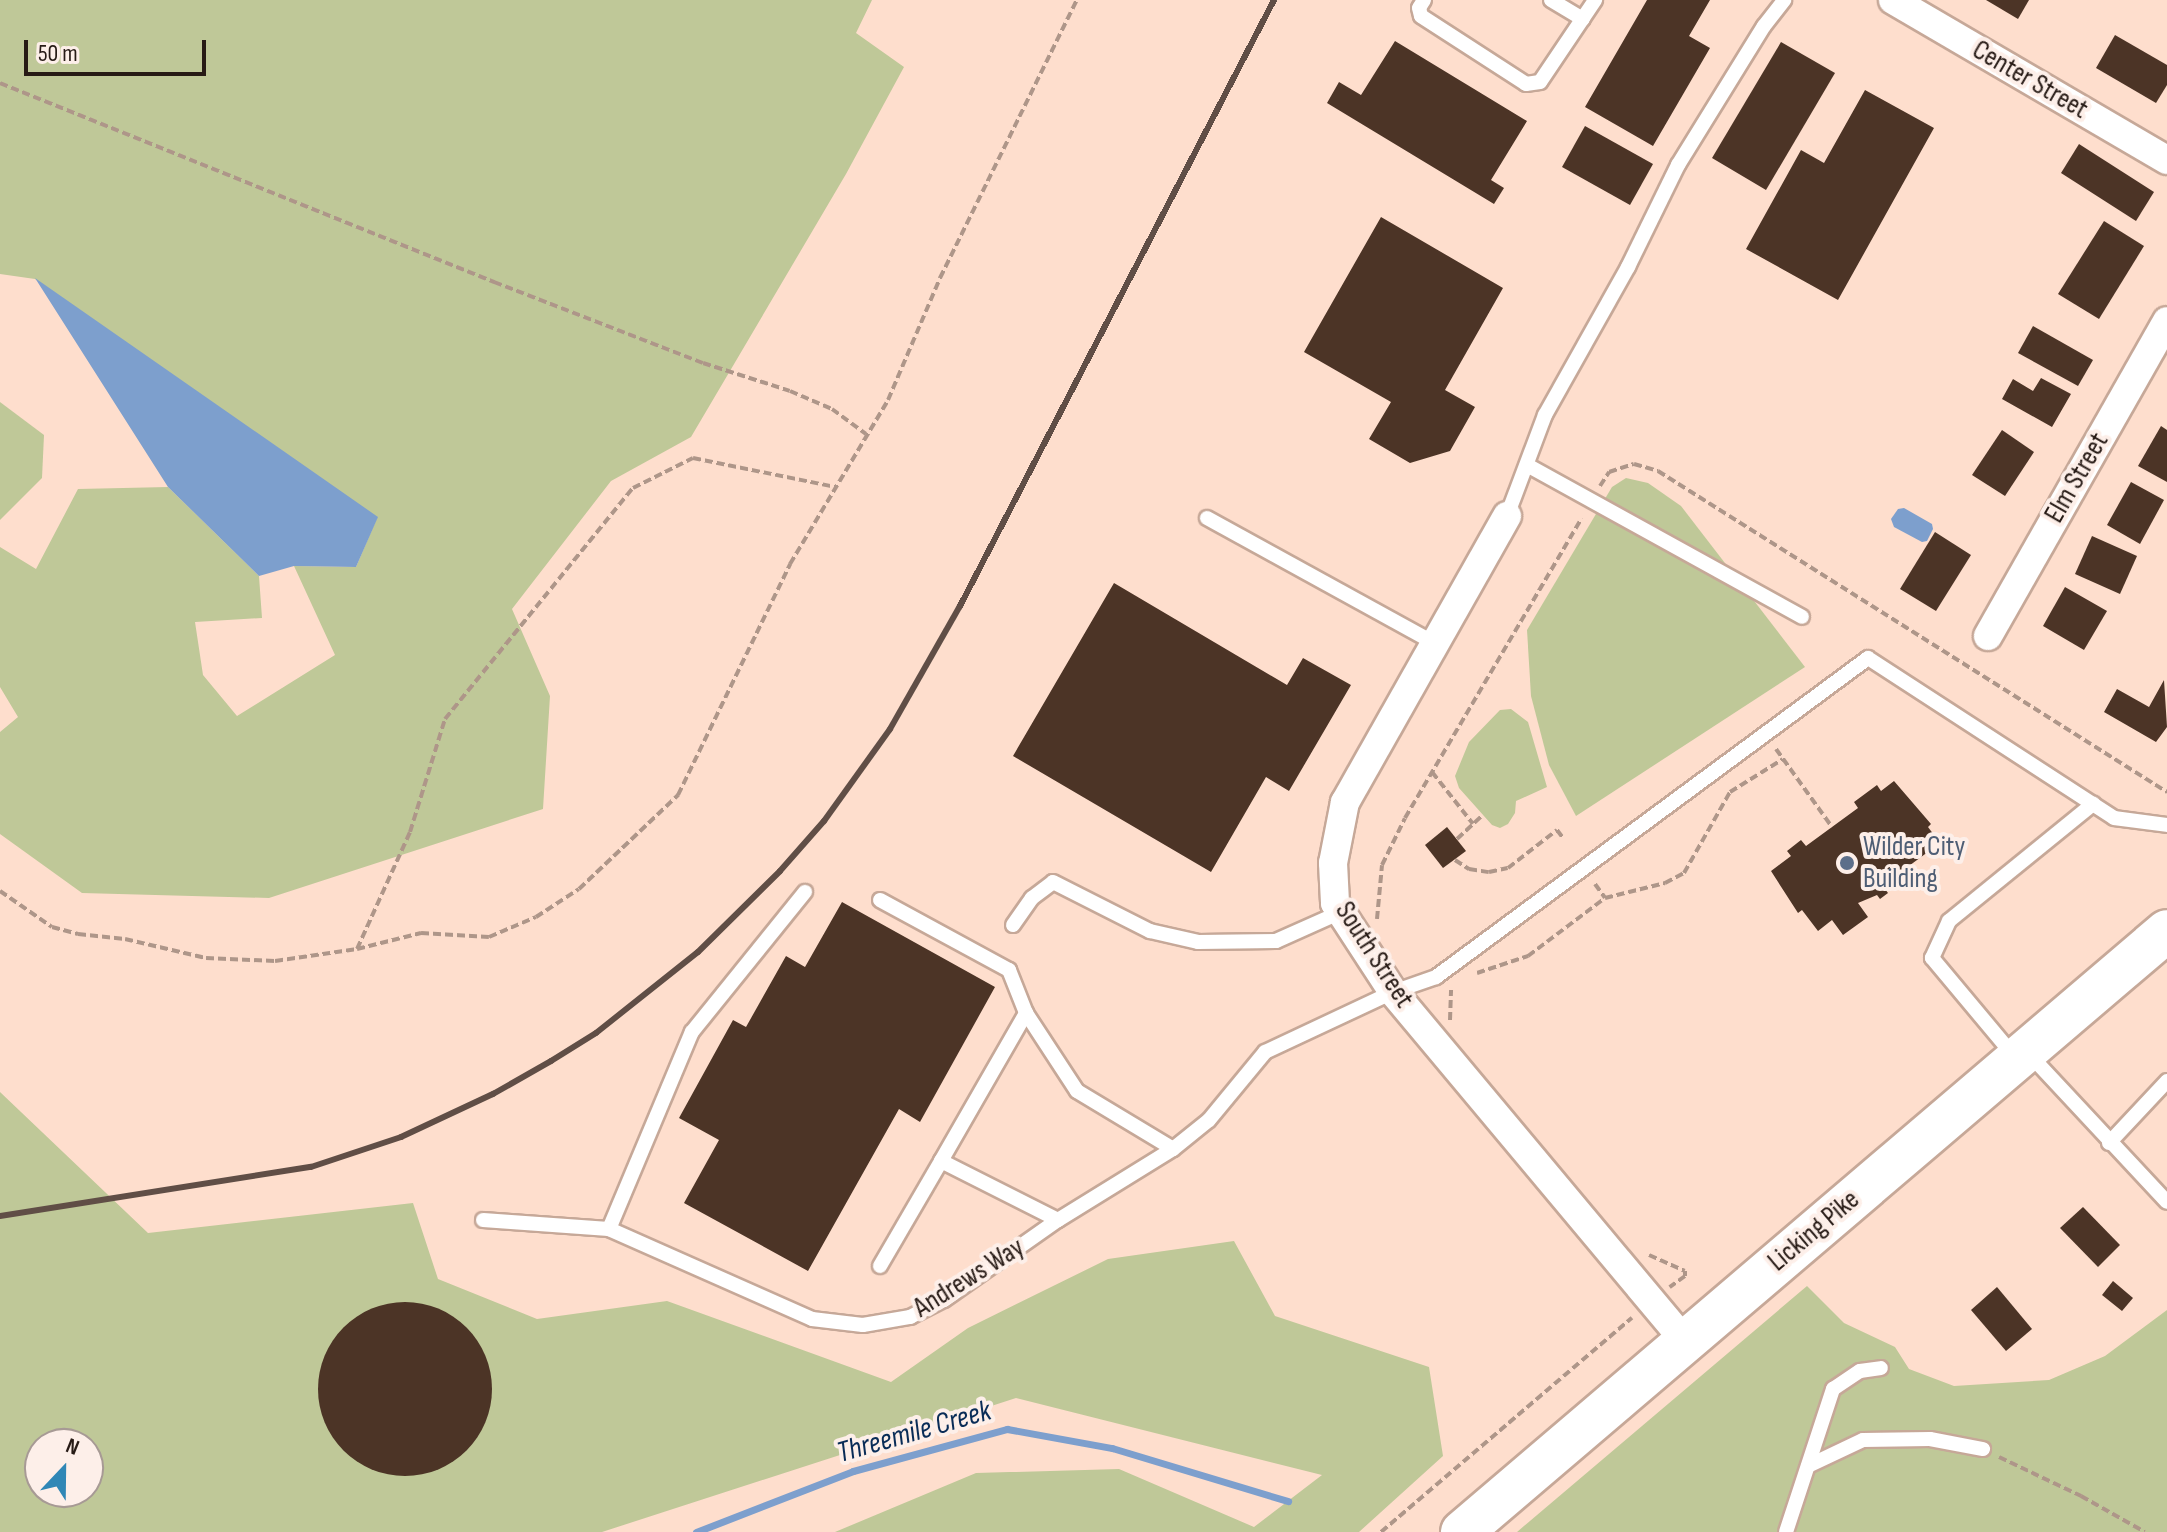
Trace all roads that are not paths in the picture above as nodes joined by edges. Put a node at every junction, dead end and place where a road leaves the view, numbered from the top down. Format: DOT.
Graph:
graph roads {
  1 [pos="1424,0"];
  2 [pos="1551,0"];
  3 [pos="1595,0"];
  4 [pos="1784,0"];
  5 [pos="1893,0"];
  6 [pos="1583,19"];
  7 [pos="2167,160"];
  8 [pos="2167,321"];
  9 [pos="1527,465"];
  10 [pos="1507,516"];
  11 [pos="1207,518"];
  12 [pos="1802,617"];
  13 [pos="1988,636"];
  14 [pos="1434,643"];
  15 [pos="2093,804"];
  16 [pos="2167,825"];
  17 [pos="805,892"];
  18 [pos="880,900"];
  19 [pos="1339,913"];
  20 [pos="1013,925"];
  21 [pos="2167,931"];
  22 [pos="1404,988"];
  23 [pos="1026,1013"];
  24 [pos="2021,1055"];
  25 [pos="2167,1081"];
  26 [pos="2109,1143"];
  27 [pos="1173,1149"];
  28 [pos="941,1161"];
  29 [pos="2167,1202"];
  30 [pos="483,1220"];
  31 [pos="1058,1220"];
  32 [pos="609,1229"];
  33 [pos="880,1266"];
  34 [pos="1685,1341"];
  35 [pos="1881,1368"];
  36 [pos="1983,1449"];
  37 [pos="1808,1466"];
  38 [pos="1462,1532"];
  39 [pos="1786,1532"];
  1 -- 6 [label="lane"];
  2 -- 6 [label="lane"];
  3 -- 6 [label="lane"];
  4 -- 9 [label="lane"];
  5 -- 7 [label="street, Center Street"];
  8 -- 13 [label="street, Elm Street"];
  9 -- 10 [label="lane"];
  9 -- 12 [label="lane"];
  10 -- 14 [label="street, South Street"];
  11 -- 14 [label="lane"];
  14 -- 19 [label="street, South Street"];
  15 -- 16 [label="lane"];
  15 -- 22 [label="lane, Andrews Way"];
  15 -- 24 [label="lane"];
  17 -- 32 [label="lane"];
  18 -- 23 [label="lane"];
  19 -- 20 [label="lane"];
  19 -- 22 [label="street, South Street"];
  21 -- 24 [label="main road, Licking Pike"];
  22 -- 27 [label="lane, Andrews Way"];
  22 -- 34 [label="street, South Street"];
  23 -- 27 [label="lane"];
  23 -- 28 [label="lane"];
  24 -- 26 [label="lane"];
  24 -- 34 [label="main road, Licking Pike"];
  25 -- 26 [label="lane"];
  26 -- 29 [label="lane"];
  27 -- 31 [label="lane, Andrews Way"];
  28 -- 31 [label="lane"];
  28 -- 33 [label="lane"];
  30 -- 32 [label="lane, Andrews Way"];
  31 -- 32 [label="lane, Andrews Way"];
  34 -- 38 [label="main road, Licking Pike"];
  35 -- 37 [label="lane"];
  36 -- 37 [label="lane"];
  37 -- 39 [label="lane"];
}
